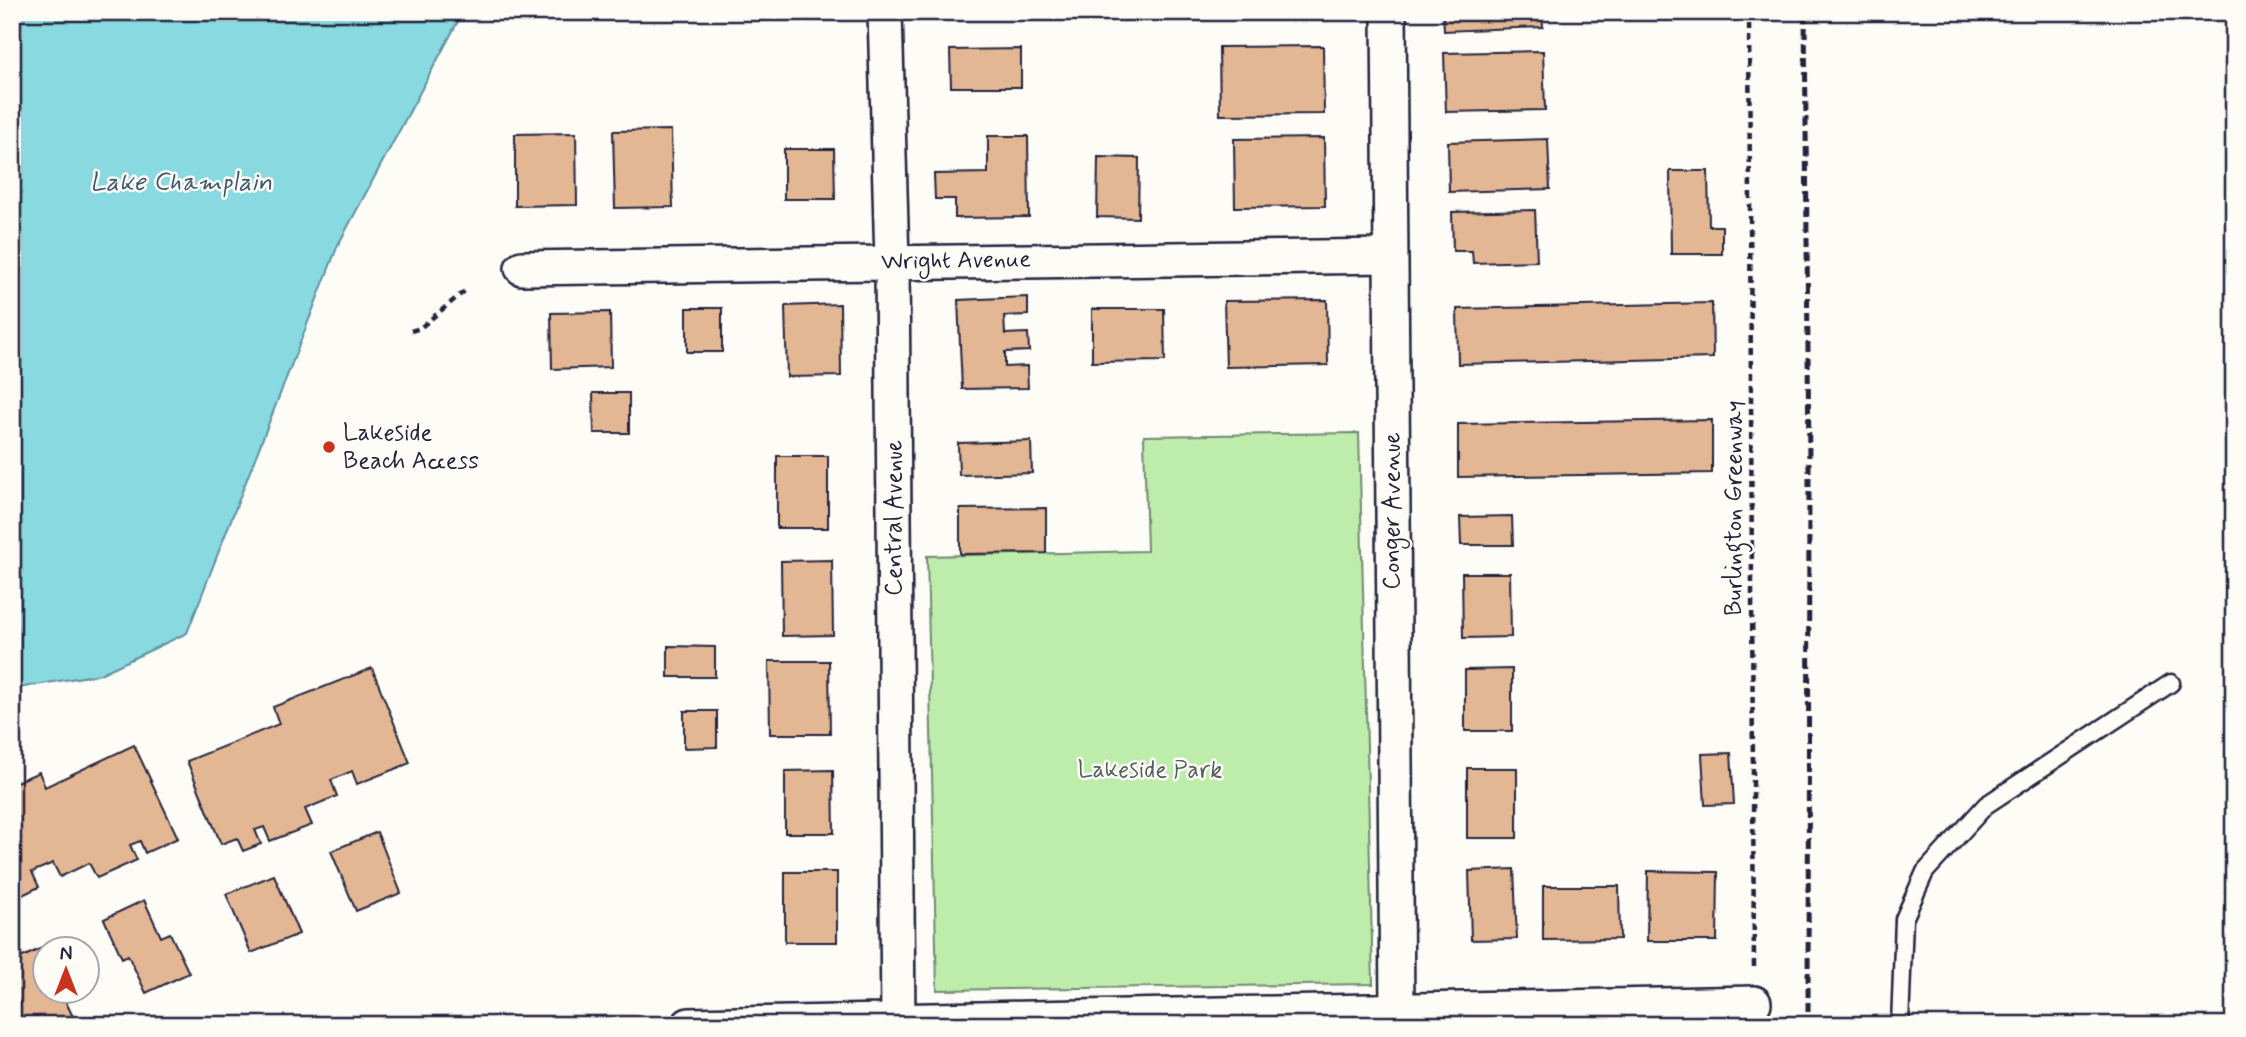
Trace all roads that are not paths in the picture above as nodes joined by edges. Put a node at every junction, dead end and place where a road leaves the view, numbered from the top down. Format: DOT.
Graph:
graph roads {
  1 [pos="885,12"];
  2 [pos="1389,12"];
  3 [pos="1390,256"];
  4 [pos="892,262"];
  5 [pos="522,268"];
  6 [pos="2171,684"];
  7 [pos="1754,1003"];
  8 [pos="1397,1010"];
  9 [pos="898,1023"];
  10 [pos="689,1025"];
  11 [pos="1900,1025"];
  1 -- 4 [label="street, Central Avenue"];
  2 -- 3 [label="street, Conger Avenue"];
  3 -- 4 [label="street, Wright Avenue"];
  3 -- 8 [label="street, Conger Avenue"];
  4 -- 5 [label="street, Wright Avenue"];
  4 -- 9 [label="street, Central Avenue"];
  6 -- 11 [label="lane"];
  7 -- 8 [label="street"];
  8 -- 9 [label="street"];
  9 -- 10 [label="street"];
}
